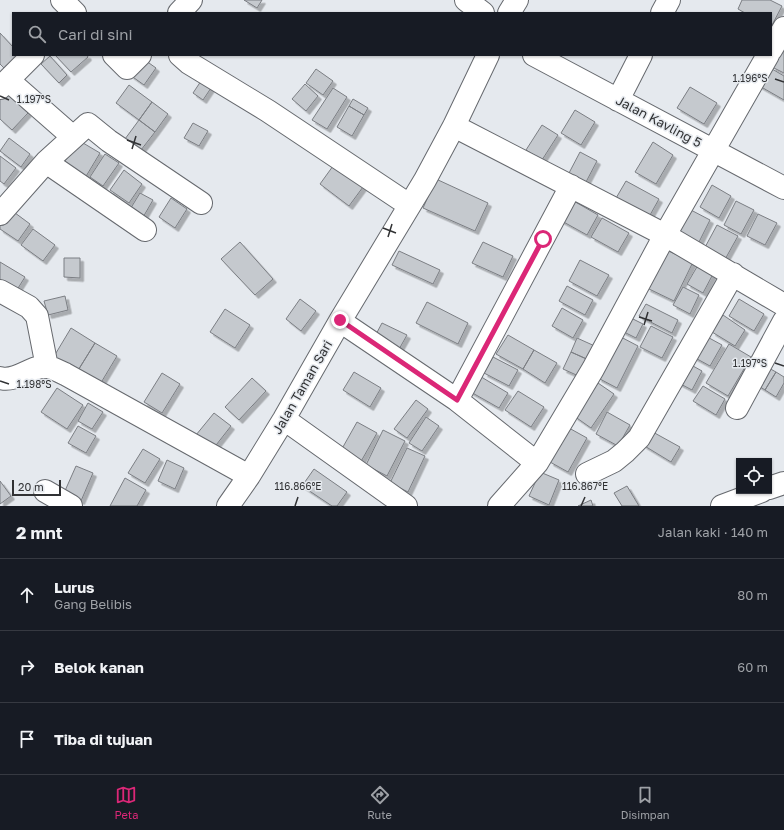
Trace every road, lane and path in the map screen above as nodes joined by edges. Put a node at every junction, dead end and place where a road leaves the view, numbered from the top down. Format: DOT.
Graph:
graph roads {
  1 [pos="62,0"];
  2 [pos="88,0"];
  3 [pos="191,0"];
  4 [pos="466,0"];
  5 [pos="517,0"];
  6 [pos="669,0"];
  7 [pos="75,12"];
  8 [pos="77,12"];
  9 [pos="180,12"];
  10 [pos="482,12"];
  11 [pos="510,12"];
  12 [pos="663,12"];
  13 [pos="784,28"];
  14 [pos="772,48"];
  15 [pos="32,56"];
  16 [pos="115,56"];
  17 [pos="139,56"];
  18 [pos="181,56"];
  19 [pos="488,56"];
  20 [pos="536,56"];
  21 [pos="640,56"];
  22 [pos="767,56"];
  23 [pos="4,84"];
  24 [pos="618,100"];
  25 [pos="454,126"];
  26 [pos="73,137"];
  27 [pos="713,150"];
  28 [pos="46,162"];
  29 [pos="571,186"];
  30 [pos="784,188"];
  31 [pos="201,203"];
  32 [pos="410,205"];
  33 [pos="0,214"];
  34 [pos="145,230"];
  35 [pos="665,235"];
  36 [pos="733,274"];
  37 [pos="0,291"];
  38 [pos="784,305"];
  39 [pos="340,320"];
  40 [pos="784,321"];
  41 [pos="47,366"];
  42 [pos="0,378"];
  43 [pos="457,400"];
  44 [pos="737,408"];
  45 [pos="284,419"];
  46 [pos="537,463"];
  47 [pos="587,474"];
  48 [pos="249,476"];
  49 [pos="784,482"];
  50 [pos="772,487"];
  51 [pos="44,491"];
  52 [pos="754,494"];
  53 [pos="72,506"];
  54 [pos="228,506"];
  55 [pos="406,506"];
  56 [pos="498,506"];
  57 [pos="722,506"];
  1 -- 7 [label="street"];
  2 -- 8 [label="street"];
  3 -- 9 [label="street"];
  4 -- 10 [label="street"];
  5 -- 11 [label="street"];
  6 -- 12 [label="street"];
  13 -- 14 [label="street"];
  15 -- 23 [label="street"];
  16 -- 17 [label="street"];
  18 -- 32 [label="street"];
  19 -- 25 [label="street, Jalan Taman Sari"];
  20 -- 24 [label="street, Jalan Kavling 5"];
  21 -- 24 [label="street"];
  22 -- 27 [label="street"];
  23 -- 26 [label="street"];
  24 -- 27 [label="street, Jalan Kavling 5"];
  25 -- 29 [label="street"];
  25 -- 32 [label="street, Jalan Taman Sari"];
  26 -- 28 [label="street"];
  26 -- 31 [label="street"];
  27 -- 30 [label="street, Jalan Kavling 5"];
  27 -- 35 [label="street"];
  28 -- 33 [label="street"];
  28 -- 34 [label="street"];
  29 -- 35 [label="street"];
  29 -- 43 [label="street"];
  32 -- 39 [label="street, Jalan Taman Sari"];
  35 -- 36 [label="street"];
  35 -- 46 [label="street"];
  36 -- 38 [label="street"];
  36 -- 47 [label="street"];
  37 -- 41 [label="street"];
  39 -- 43 [label="street"];
  39 -- 45 [label="street, Jalan Taman Sari"];
  40 -- 44 [label="street"];
  41 -- 42 [label="street"];
  41 -- 48 [label="street"];
  43 -- 46 [label="street"];
  45 -- 48 [label="street, Jalan Taman Sari"];
  45 -- 55 [label="street"];
  46 -- 56 [label="street"];
  48 -- 54 [label="street, Jalan Taman Sari"];
  49 -- 50 [label="street"];
  51 -- 53 [label="street"];
  52 -- 57 [label="street"];
}
